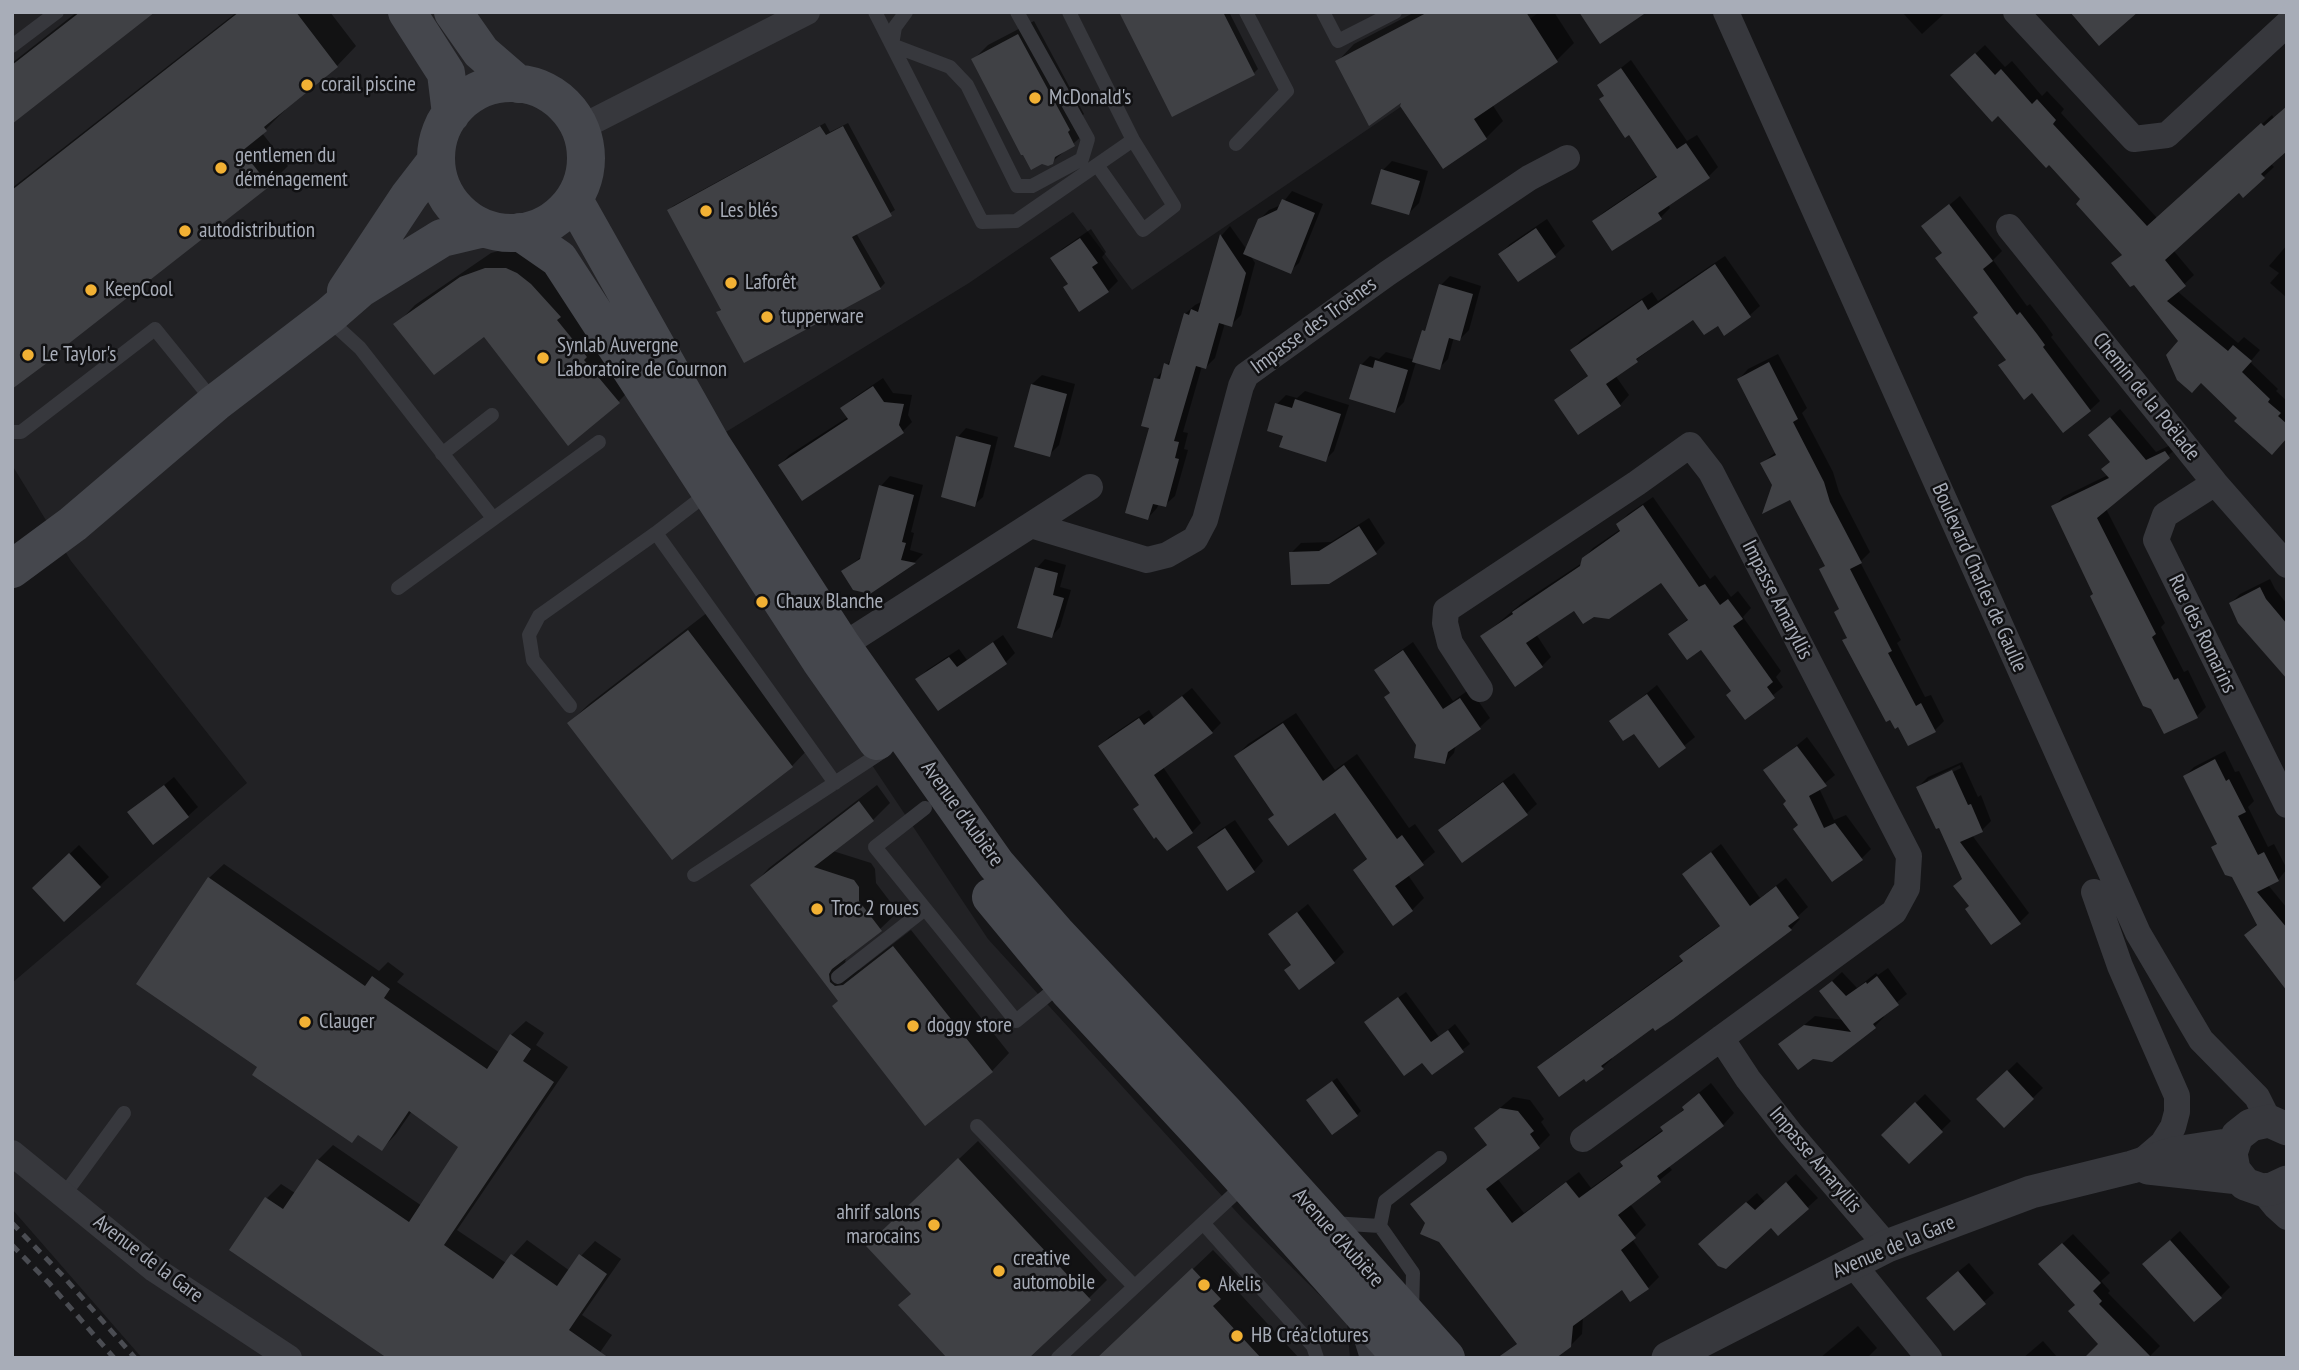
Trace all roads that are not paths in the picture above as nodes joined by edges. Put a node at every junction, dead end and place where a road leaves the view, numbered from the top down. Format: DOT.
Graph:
graph roads {
  1 [pos="57,12"];
  2 [pos="407,12"];
  3 [pos="453,12"];
  4 [pos="807,12"];
  5 [pos="875,12"];
  6 [pos="906,12"];
  7 [pos="1017,12"];
  8 [pos="1069,12"];
  9 [pos="1246,12"];
  10 [pos="1323,12"];
  11 [pos="1395,12"];
  12 [pos="1726,12"];
  13 [pos="2016,12"];
  14 [pos="2287,24"];
  15 [pos="892,45"];
  16 [pos="12,46"];
  17 [pos="518,83"];
  18 [pos="451,114"];
  19 [pos="580,128"];
  20 [pos="1133,140"];
  21 [pos="1236,144"];
  22 [pos="1567,158"];
  23 [pos="436,161"];
  24 [pos="1097,165"];
  25 [pos="574,200"];
  26 [pos="2009,227"];
  27 [pos="502,230"];
  28 [pos="330,315"];
  29 [pos="215,403"];
  30 [pos="492,415"];
  31 [pos="12,432"];
  32 [pos="599,442"];
  33 [pos="442,454"];
  34 [pos="721,483"];
  35 [pos="2215,483"];
  36 [pos="1090,487"];
  37 [pos="493,518"];
  38 [pos="1031,525"];
  39 [pos="656,533"];
  40 [pos="2287,565"];
  41 [pos="12,569"];
  42 [pos="398,588"];
  43 [pos="831,653"];
  44 [pos="1480,689"];
  45 [pos="570,706"];
  46 [pos="894,742"];
  47 [pos="835,783"];
  48 [pos="2287,805"];
  49 [pos="925,808"];
  50 [pos="694,875"];
  51 [pos="2094,892"];
  52 [pos="925,909"];
  53 [pos="838,977"];
  54 [pos="1062,983"];
  55 [pos="1721,1038"];
  56 [pos="124,1113"];
  57 [pos="2281,1125"];
  58 [pos="977,1126"];
  59 [pos="1583,1139"];
  60 [pos="2233,1144"];
  61 [pos="12,1153"];
  62 [pos="1440,1158"];
  63 [pos="2132,1167"];
  64 [pos="1246,1183"];
  65 [pos="2263,1183"];
  66 [pos="64,1195"];
  67 [pos="2287,1217"];
  68 [pos="1203,1223"];
  69 [pos="1324,1223"];
  70 [pos="1380,1226"];
  71 [pos="1888,1246"];
  72 [pos="1852,1263"];
  73 [pos="1134,1286"];
  74 [pos="1359,1311"];
  75 [pos="1412,1320"];
  76 [pos="289,1358"];
  77 [pos="1058,1358"];
  78 [pos="1317,1358"];
  79 [pos="1373,1358"];
  80 [pos="1402,1358"];
  81 [pos="1446,1358"];
  82 [pos="1668,1358"];
  83 [pos="1929,1358"];
  1 -- 16 [label="lane"];
  2 -- 18 [label="main road"];
  3 -- 17 [label="main road"];
  4 -- 19 [label="street"];
  5 -- 15 [label="lane"];
  6 -- 15 [label="lane"];
  7 -- 15 [label="lane"];
  8 -- 20 [label="lane"];
  9 -- 21 [label="lane"];
  10 -- 11 [label="lane"];
  12 -- 57 [label="street, Boulevard Charles de Gaulle"];
  13 -- 14 [label="street"];
  15 -- 24 [label="lane"];
  17 -- 18 [label="main road"];
  17 -- 19 [label="main road"];
  18 -- 23 [label="main road"];
  19 -- 25 [label="main road"];
  20 -- 24 [label="lane"];
  20 -- 24 [label="lane"];
  22 -- 38 [label="street, Impasse des Troènes"];
  23 -- 27 [label="main road"];
  23 -- 28 [label="main road"];
  25 -- 27 [label="main road"];
  25 -- 34 [label="main road, Avenue d'Aubière"];
  26 -- 35 [label="street, Chemin de la Poëlade"];
  27 -- 28 [label="main road"];
  27 -- 34 [label="main road, Avenue d'Aubière"];
  28 -- 29 [label="main road"];
  28 -- 33 [label="lane"];
  29 -- 31 [label="lane"];
  29 -- 41 [label="main road"];
  30 -- 33 [label="lane"];
  32 -- 37 [label="lane"];
  33 -- 37 [label="lane"];
  34 -- 39 [label="lane"];
  34 -- 43 [label="main road, Avenue d'Aubière"];
  35 -- 40 [label="street, Chemin de la Poëlade"];
  35 -- 48 [label="street, Rue des Romarins"];
  36 -- 38 [label="street"];
  37 -- 42 [label="lane"];
  38 -- 43 [label="street"];
  39 -- 45 [label="lane"];
  39 -- 47 [label="lane"];
  43 -- 46 [label="main road, Avenue d'Aubière"];
  44 -- 55 [label="street, Impasse Amaryllis"];
  46 -- 47 [label="lane"];
  46 -- 49 [label="main road, Avenue d'Aubière"];
  46 -- 69 [label="main road, Avenue d'Aubière"];
  47 -- 50 [label="lane"];
  49 -- 52 [label="lane"];
  49 -- 54 [label="main road, Avenue d'Aubière"];
  51 -- 63 [label="street"];
  52 -- 53 [label="lane"];
  52 -- 54 [label="lane"];
  54 -- 64 [label="main road, Avenue d'Aubière"];
  55 -- 59 [label="street, Impasse Amaryllis"];
  55 -- 71 [label="street, Impasse Amaryllis"];
  56 -- 66 [label="lane"];
  57 -- 60 [label="street"];
  58 -- 73 [label="lane"];
  60 -- 63 [label="street, Avenue de la Gare"];
  60 -- 65 [label="street"];
  61 -- 66 [label="street, Avenue de la Gare"];
  62 -- 70 [label="lane"];
  63 -- 65 [label="street, Avenue de la Gare"];
  63 -- 71 [label="street, Avenue de la Gare"];
  64 -- 68 [label="lane"];
  64 -- 74 [label="main road, Avenue d'Aubière"];
  65 -- 67 [label="street"];
  66 -- 76 [label="street, Avenue de la Gare"];
  68 -- 73 [label="lane"];
  68 -- 78 [label="lane"];
  69 -- 70 [label="lane"];
  69 -- 75 [label="main road, Avenue d'Aubière"];
  70 -- 75 [label="lane"];
  71 -- 72 [label="street, Avenue de la Gare"];
  72 -- 82 [label="street, Avenue de la Gare"];
  72 -- 83 [label="street"];
  73 -- 77 [label="lane"];
  74 -- 79 [label="street"];
  74 -- 80 [label="main road, Avenue d'Aubière"];
  75 -- 81 [label="main road, Avenue d'Aubière"];
}
